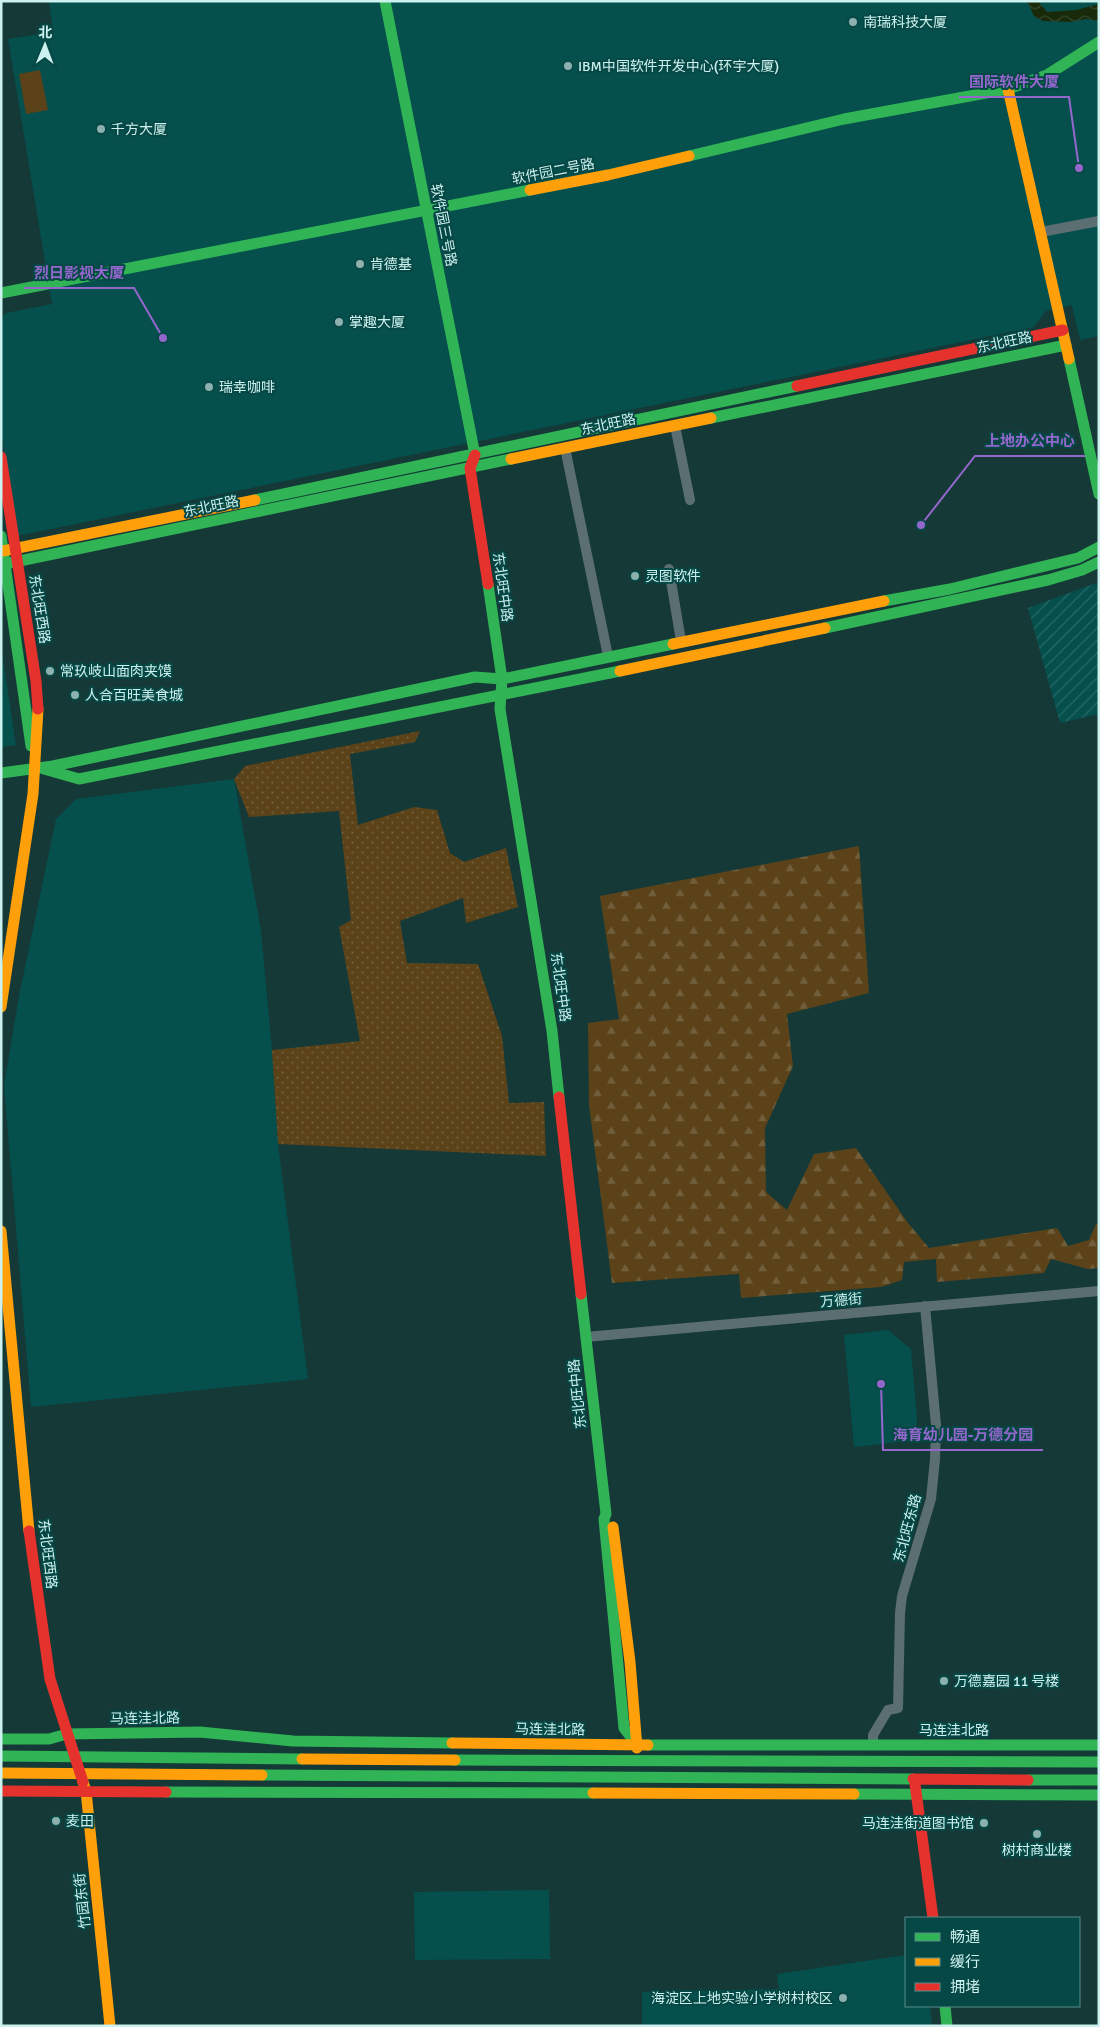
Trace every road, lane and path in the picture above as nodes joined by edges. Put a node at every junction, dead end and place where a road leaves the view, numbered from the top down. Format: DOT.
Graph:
graph roads {
  1 [pos="385,1"];
  2 [pos="1099,42"];
  3 [pos="1008,89"];
  4 [pos="425,211"];
  5 [pos="1099,221"];
  6 [pos="1041,232"];
  7 [pos="1,293"];
  8 [pos="1063,330"];
  9 [pos="1066,345"];
  10 [pos="675,426"];
  11 [pos="565,448"];
  12 [pos="474,455"];
  13 [pos="1,456"];
  14 [pos="470,468"];
  15 [pos="1099,494"];
  16 [pos="690,500"];
  17 [pos="1,536"];
  18 [pos="1099,547"];
  19 [pos="9,549"];
  20 [pos="1099,562"];
  21 [pos="11,563"];
  22 [pos="669,569"];
  23 [pos="681,641"];
  24 [pos="608,656"];
  25 [pos="502,680"];
  26 [pos="500,697"];
  27 [pos="35,768"];
  28 [pos="1,774"];
  29 [pos="1,1006"];
  30 [pos="1,1231"];
  31 [pos="1099,1291"];
  32 [pos="925,1306"];
  33 [pos="586,1337"];
  34 [pos="67,1734"];
  35 [pos="1,1739"];
  36 [pos="293,1741"];
  37 [pos="637,1745"];
  38 [pos="858,1745"];
  39 [pos="873,1745"];
  40 [pos="1099,1745"];
  41 [pos="2,1755"];
  42 [pos="75,1757"];
  43 [pos="238,1757"];
  44 [pos="638,1762"];
  45 [pos="913,1762"];
  46 [pos="1099,1762"];
  47 [pos="1,1772"];
  48 [pos="81,1773"];
  49 [pos="639,1777"];
  50 [pos="702,1777"];
  51 [pos="915,1779"];
  52 [pos="1099,1780"];
  53 [pos="1,1791"];
  54 [pos="86,1792"];
  55 [pos="755,1792"];
  56 [pos="916,1794"];
  57 [pos="1099,1795"];
  58 [pos="933,1917"];
  59 [pos="945,2007"];
  60 [pos="110,2026"];
  61 [pos="947,2026"];
  1 -- 4 [label="street, 软件园三号路"];
  2 -- 3 [label="street, 软件园二号路"];
  3 -- 4 [label="street, 软件园二号路"];
  3 -- 6 [label="street"];
  4 -- 7 [label="street, 软件园二号路"];
  4 -- 12 [label="street, 软件园三号路"];
  5 -- 6 [label="street"];
  6 -- 8 [label="street"];
  8 -- 9 [label="street"];
  8 -- 12 [label="street, 东北旺路"];
  9 -- 10 [label="street, 东北旺路"];
  9 -- 15 [label="street"];
  10 -- 11 [label="street, 东北旺路"];
  10 -- 16 [label="street"];
  11 -- 14 [label="street, 东北旺路"];
  11 -- 24 [label="street"];
  12 -- 14 [label="street"];
  12 -- 19 [label="street, 东北旺路"];
  13 -- 19 [label="street, 东北旺西路"];
  14 -- 21 [label="street, 东北旺路"];
  14 -- 25 [label="street, 东北旺中路"];
  17 -- 19 [label="street, 东北旺西路"];
  18 -- 23 [label="street"];
  19 -- 21 [label="street, 东北旺西路"];
  20 -- 26 [label="street"];
  21 -- 27 [label="street, 东北旺西路"];
  22 -- 23 [label="street"];
  23 -- 24 [label="street"];
  24 -- 25 [label="street"];
  25 -- 26 [label="street, 东北旺中路"];
  25 -- 27 [label="street"];
  26 -- 27 [label="street"];
  26 -- 33 [label="street, 东北旺中路"];
  27 -- 28 [label="street"];
  27 -- 29 [label="street, 东北旺西路"];
  30 -- 34 [label="street, 东北旺西路"];
  31 -- 32 [label="street, 万德街"];
  32 -- 33 [label="street, 万德街"];
  32 -- 39 [label="street, 东北旺东路"];
  33 -- 37 [label="street, 东北旺中路"];
  34 -- 35 [label="street, 马连洼北路"];
  34 -- 36 [label="street, 马连洼北路"];
  34 -- 42 [label="street, 东北旺西路"];
  36 -- 37 [label="street, 马连洼北路"];
  36 -- 43 [label="street"];
  37 -- 38 [label="street, 马连洼北路"];
  37 -- 44 [label="street, 东北旺中路"];
  38 -- 39 [label="street, 马连洼北路"];
  38 -- 45 [label="street"];
  39 -- 40 [label="street, 马连洼北路"];
  41 -- 42 [label="street"];
  42 -- 43 [label="street"];
  42 -- 48 [label="street, 东北旺西路"];
  43 -- 44 [label="street"];
  44 -- 45 [label="street"];
  44 -- 49 [label="street, 东北旺中路"];
  45 -- 46 [label="street"];
  45 -- 51 [label="street"];
  47 -- 48 [label="street"];
  48 -- 49 [label="street"];
  48 -- 54 [label="street, 竹园东街"];
  49 -- 50 [label="street"];
  50 -- 51 [label="street"];
  50 -- 55 [label="street"];
  51 -- 52 [label="street"];
  51 -- 56 [label="street"];
  53 -- 54 [label="street"];
  54 -- 55 [label="street"];
  54 -- 60 [label="street, 竹园东街"];
  55 -- 56 [label="street"];
  56 -- 57 [label="street"];
  56 -- 58 [label="street"];
  59 -- 61 [label="street"];
}
